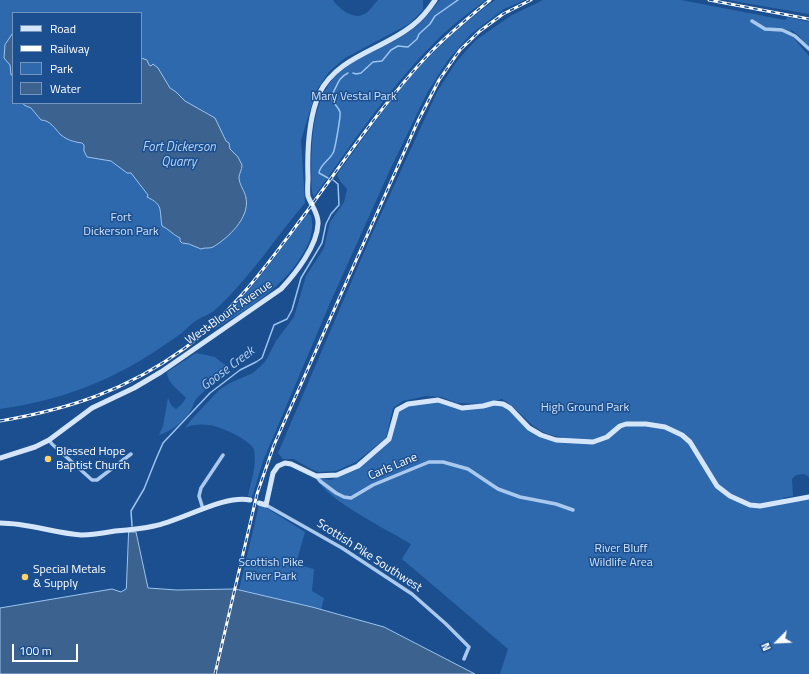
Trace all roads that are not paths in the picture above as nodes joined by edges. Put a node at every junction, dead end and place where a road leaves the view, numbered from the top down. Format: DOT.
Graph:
graph roads {
  1 [pos="435,0"];
  2 [pos="752,21"];
  3 [pos="809,49"];
  4 [pos="49,440"];
  5 [pos="131,454"];
  6 [pos="223,454"];
  7 [pos="0,458"];
  8 [pos="316,476"];
  9 [pos="809,496"];
  10 [pos="250,500"];
  11 [pos="259,503"];
  12 [pos="266,506"];
  13 [pos="203,509"];
  14 [pos="573,510"];
  15 [pos="0,524"];
  16 [pos="464,659"];
  1 -- 4 [label="street, West Blount Avenue"];
  2 -- 3 [label="street"];
  4 -- 5 [label="street"];
  4 -- 7 [label="street, West Blount Avenue"];
  6 -- 13 [label="street"];
  8 -- 9 [label="street"];
  8 -- 12 [label="street"];
  8 -- 14 [label="street, Carls Lane"];
  10 -- 13 [label="street"];
  11 -- 12 [label="street, Scottish Pike Southwest"];
  12 -- 16 [label="street, Scottish Pike Southwest"];
  13 -- 15 [label="street"];
}
